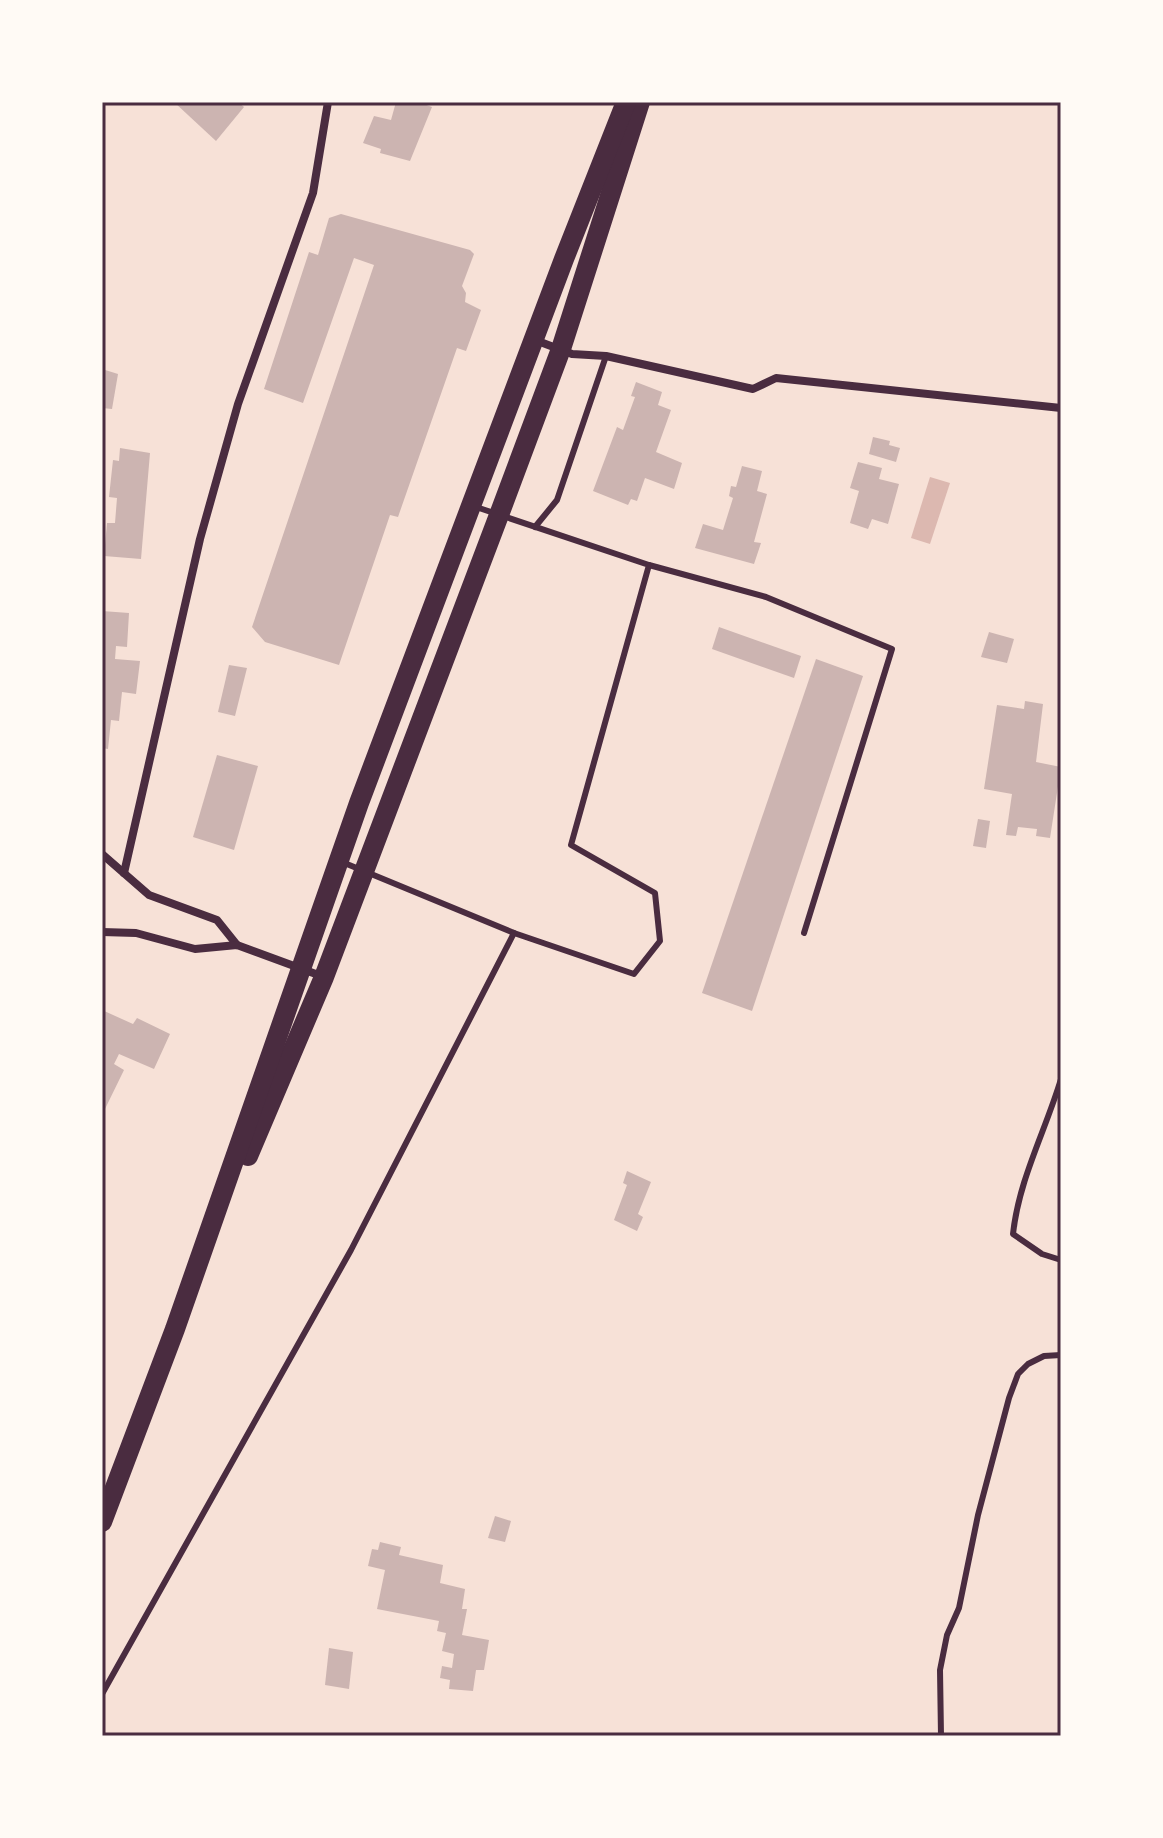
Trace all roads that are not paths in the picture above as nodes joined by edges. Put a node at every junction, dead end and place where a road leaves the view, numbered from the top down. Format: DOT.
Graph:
graph roads {
  1 [pos="328,102"];
  2 [pos="626,102"];
  3 [pos="640,102"];
  4 [pos="534,340"];
  5 [pos="561,349"];
  6 [pos="606,356"];
  7 [pos="1061,408"];
  8 [pos="472,506"];
  9 [pos="499,515"];
  10 [pos="535,527"];
  11 [pos="649,565"];
  12 [pos="102,854"];
  13 [pos="339,860"];
  14 [pos="364,871"];
  15 [pos="124,873"];
  16 [pos="102,932"];
  17 [pos="514,933"];
  18 [pos="804,933"];
  19 [pos="237,945"];
  20 [pos="300,969"];
  21 [pos="324,977"];
  22 [pos="1061,1079"];
  23 [pos="1061,1260"];
  24 [pos="175,1329"];
  25 [pos="1061,1355"];
  26 [pos="102,1522"];
  27 [pos="102,1694"];
  28 [pos="941,1736"];
  1 -- 15 [label="street"];
  2 -- 4 [label="main road"];
  3 -- 5 [label="main road"];
  4 -- 5 [label="street"];
  4 -- 8 [label="main road"];
  5 -- 6 [label="street"];
  5 -- 9 [label="main road"];
  6 -- 7 [label="street"];
  6 -- 10 [label="lane"];
  8 -- 9 [label="lane"];
  8 -- 13 [label="main road"];
  9 -- 10 [label="lane"];
  9 -- 14 [label="main road"];
  10 -- 11 [label="lane"];
  11 -- 17 [label="lane"];
  11 -- 18 [label="lane"];
  12 -- 15 [label="street"];
  13 -- 14 [label="lane"];
  13 -- 20 [label="main road"];
  14 -- 17 [label="lane"];
  14 -- 21 [label="main road"];
  15 -- 19 [label="street"];
  16 -- 19 [label="street"];
  17 -- 27 [label="lane"];
  19 -- 20 [label="street"];
  20 -- 21 [label="street"];
  20 -- 24 [label="main road"];
  21 -- 24 [label="main road"];
  22 -- 23 [label="lane"];
  24 -- 26 [label="main road"];
  25 -- 28 [label="lane"];
}
